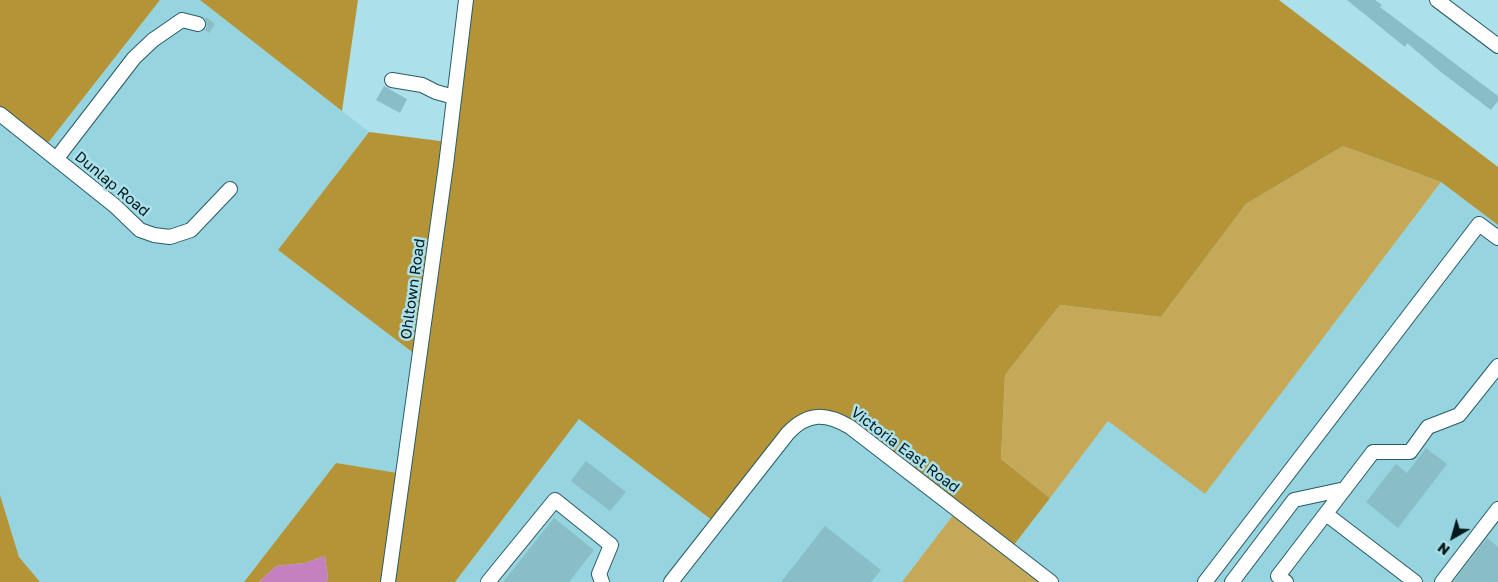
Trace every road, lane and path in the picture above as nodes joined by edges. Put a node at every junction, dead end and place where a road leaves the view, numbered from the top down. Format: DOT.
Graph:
graph roads {
  1 [pos="466,0"];
  2 [pos="1437,0"];
  3 [pos="198,24"];
  4 [pos="1498,46"];
  5 [pos="392,80"];
  6 [pos="454,98"];
  7 [pos="0,114"];
  8 [pos="58,158"];
  9 [pos="230,189"];
  10 [pos="1498,238"];
  11 [pos="1498,366"];
  12 [pos="1345,489"];
  13 [pos="1498,509"];
  14 [pos="1326,514"];
  15 [pos="388,582"];
  16 [pos="488,582"];
  17 [pos="602,582"];
  18 [pos="671,582"];
  19 [pos="1051,582"];
  20 [pos="1205,582"];
  21 [pos="1232,582"];
  22 [pos="1286,582"];
  23 [pos="1415,582"];
  24 [pos="1442,582"];
  1 -- 6 [label="street, Ohltown Road"];
  2 -- 4 [label="street"];
  3 -- 8 [label="street"];
  5 -- 6 [label="street"];
  6 -- 15 [label="street, Ohltown Road"];
  7 -- 8 [label="street, Dunlap Road"];
  8 -- 9 [label="street, Dunlap Road"];
  10 -- 20 [label="street"];
  11 -- 12 [label="street"];
  12 -- 14 [label="street"];
  12 -- 21 [label="street"];
  13 -- 24 [label="street"];
  14 -- 22 [label="street"];
  14 -- 23 [label="street"];
  16 -- 17 [label="street"];
  18 -- 19 [label="street, Victoria East Road"];
}
